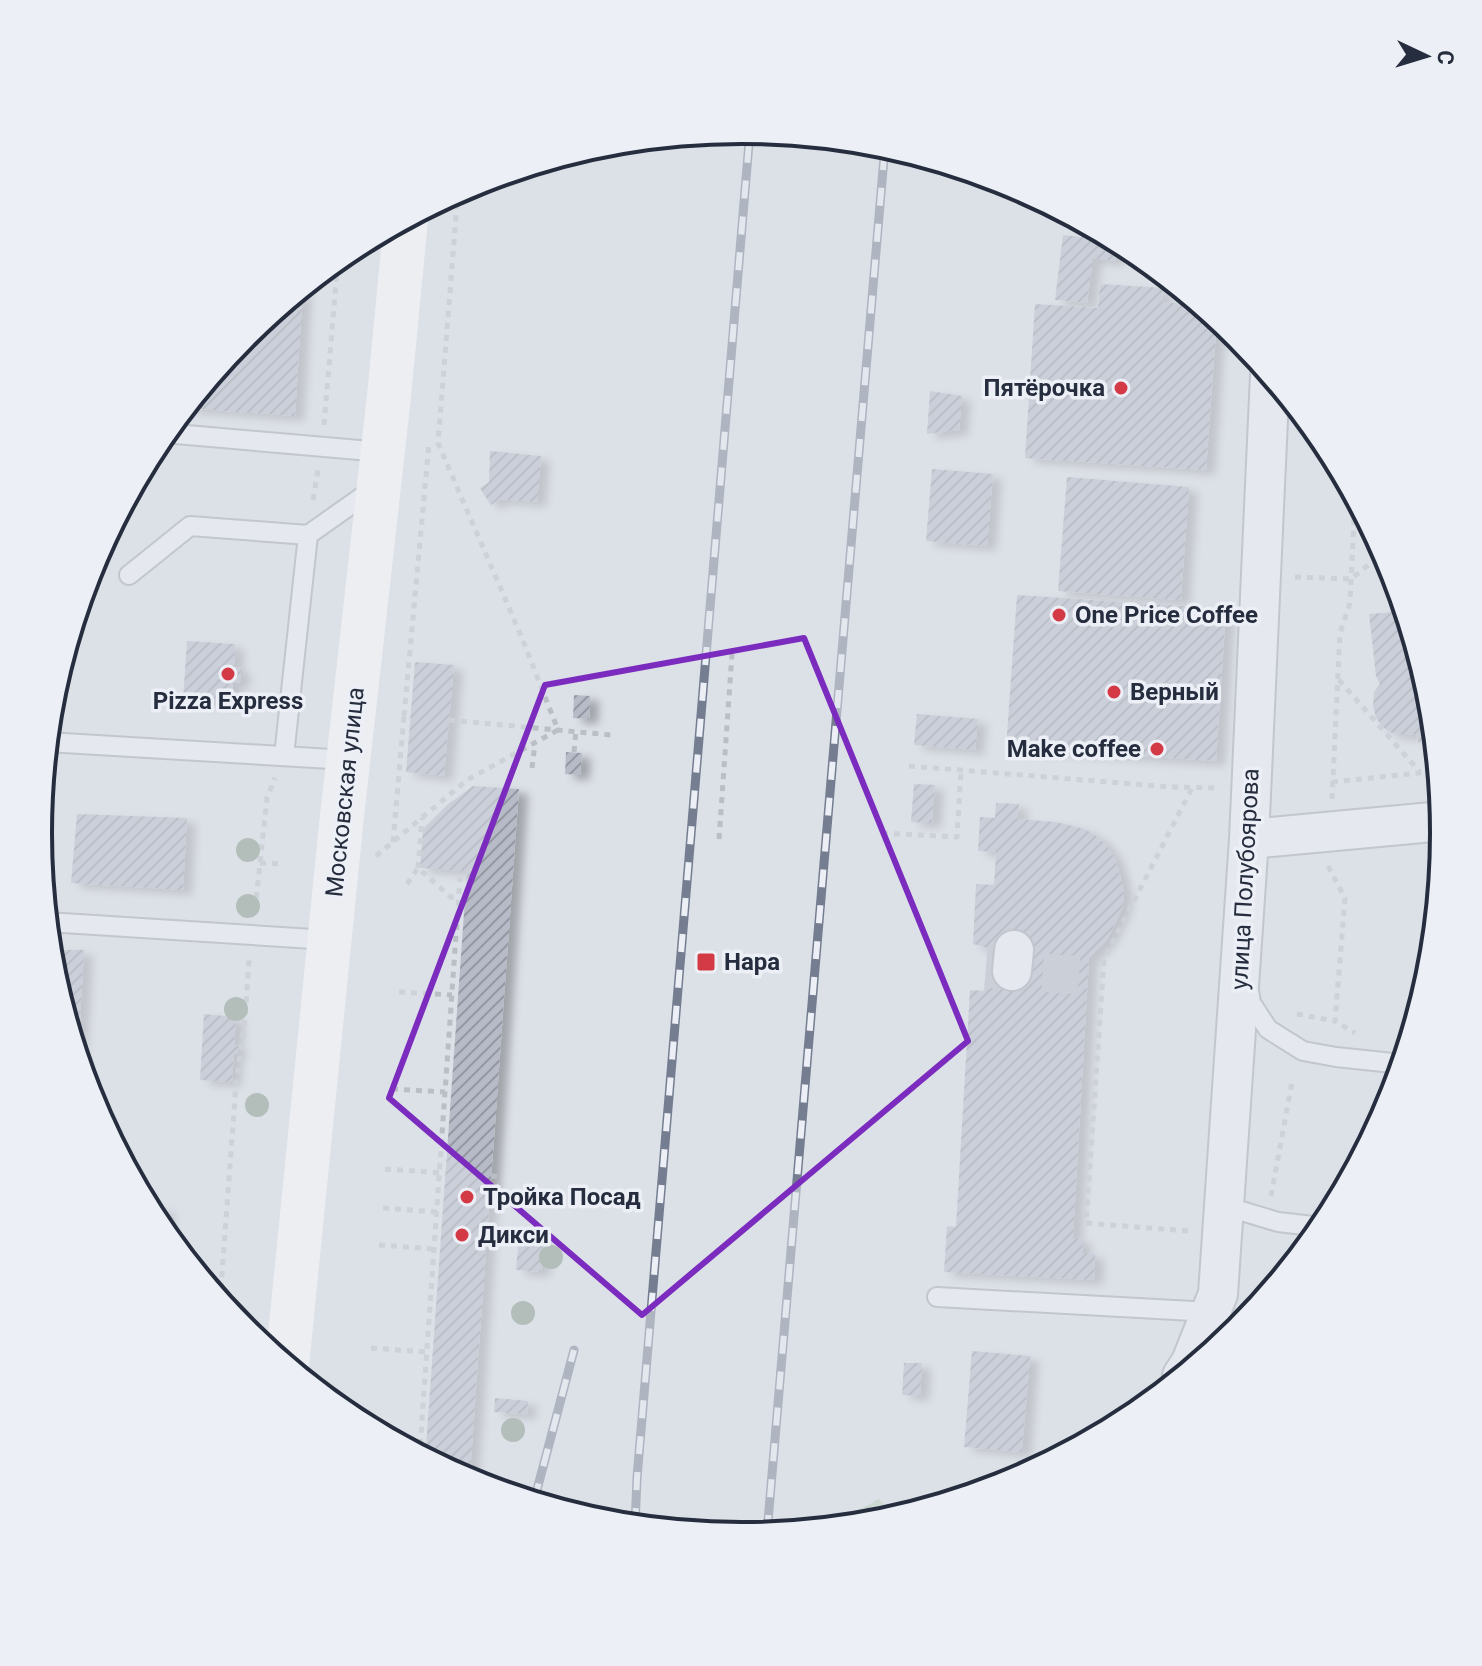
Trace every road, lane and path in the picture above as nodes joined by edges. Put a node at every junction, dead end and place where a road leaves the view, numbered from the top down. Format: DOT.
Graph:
graph roads {
  1 [pos="457,205"];
  2 [pos="405,232"];
  3 [pos="336,276"];
  4 [pos="1269,391"];
  5 [pos="179,434"];
  6 [pos="429,443"];
  7 [pos="321,446"];
  8 [pos="380,468"];
  9 [pos="1354,519"];
  10 [pos="308,535"];
  11 [pos="1374,560"];
  12 [pos="129,575"];
  13 [pos="1286,577"];
  14 [pos="1351,579"];
  15 [pos="732,654"];
  16 [pos="1338,678"];
  17 [pos="449,720"];
  18 [pos="558,730"];
  19 [pos="576,731"];
  20 [pos="611,735"];
  21 [pos="58,743"];
  22 [pos="535,743"];
  23 [pos="574,752"];
  24 [pos="284,756"];
  25 [pos="348,760"];
  26 [pos="909,766"];
  27 [pos="532,768"];
  28 [pos="961,771"];
  29 [pos="1420,772"];
  30 [pos="1427,772"];
  31 [pos="1332,782"];
  32 [pos="1192,788"];
  33 [pos="1230,788"];
  34 [pos="1332,804"];
  35 [pos="422,818"];
  36 [pos="1430,822"];
  37 [pos="882,833"];
  38 [pos="719,839"];
  39 [pos="1249,839"];
  40 [pos="393,843"];
  41 [pos="373,859"];
  42 [pos="1326,862"];
  43 [pos="260,863"];
  44 [pos="284,864"];
  45 [pos="418,868"];
  46 [pos="460,878"];
  47 [pos="407,884"];
  48 [pos="459,898"];
  49 [pos="58,923"];
  50 [pos="252,935"];
  51 [pos="1242,938"];
  52 [pos="329,940"];
  53 [pos="399,992"];
  54 [pos="452,995"];
  55 [pos="1297,1014"];
  56 [pos="1335,1021"];
  57 [pos="1356,1034"];
  58 [pos="1390,1063"];
  59 [pos="1292,1082"];
  60 [pos="392,1089"];
  61 [pos="445,1092"];
  62 [pos="385,1169"];
  63 [pos="443,1173"];
  64 [pos="491,1176"];
  65 [pos="503,1177"];
  66 [pos="1225,1206"];
  67 [pos="383,1208"];
  68 [pos="437,1212"];
  69 [pos="1267,1219"];
  70 [pos="1307,1225"];
  71 [pos="1189,1231"];
  72 [pos="379,1245"];
  73 [pos="434,1249"];
  74 [pos="221,1285"];
  75 [pos="937,1297"];
  76 [pos="1211,1312"];
  77 [pos="371,1348"];
  78 [pos="1196,1350"];
  79 [pos="288,1352"];
  80 [pos="427,1352"];
  81 [pos="420,1443"];
  1 -- 18 [label="path"];
  2 -- 8 [label="main road, Московская улица"];
  3 -- 7 [label="path"];
  4 -- 39 [label="street, улица Полубоярова"];
  5 -- 7 [label="lane"];
  6 -- 40 [label="path"];
  7 -- 8 [label="lane"];
  7 -- 10 [label="path"];
  8 -- 10 [label="lane"];
  8 -- 25 [label="main road, Московская улица"];
  9 -- 14 [label="path"];
  10 -- 12 [label="lane"];
  10 -- 24 [label="lane"];
  11 -- 14 [label="path"];
  13 -- 14 [label="path"];
  14 -- 16 [label="path"];
  15 -- 38 [label="path"];
  16 -- 29 [label="path"];
  16 -- 31 [label="path"];
  17 -- 18 [label="path"];
  18 -- 19 [label="path"];
  18 -- 22 [label="path"];
  19 -- 20 [label="path"];
  19 -- 23 [label="path"];
  21 -- 24 [label="lane"];
  22 -- 27 [label="path"];
  22 -- 35 [label="path"];
  24 -- 25 [label="lane"];
  24 -- 43 [label="path"];
  25 -- 52 [label="main road, Московская улица"];
  26 -- 28 [label="path"];
  28 -- 32 [label="path"];
  28 -- 37 [label="path"];
  29 -- 30 [label="path"];
  29 -- 31 [label="path"];
  31 -- 34 [label="path"];
  32 -- 33 [label="path"];
  32 -- 71 [label="path"];
  35 -- 40 [label="path"];
  35 -- 45 [label="path"];
  36 -- 39 [label="street"];
  39 -- 51 [label="street, улица Полубоярова"];
  40 -- 41 [label="path"];
  42 -- 56 [label="path"];
  43 -- 44 [label="path"];
  43 -- 50 [label="path"];
  45 -- 47 [label="path"];
  45 -- 48 [label="path"];
  46 -- 48 [label="path"];
  48 -- 54 [label="path"];
  49 -- 50 [label="lane"];
  50 -- 52 [label="lane"];
  50 -- 74 [label="path"];
  51 -- 58 [label="lane"];
  51 -- 66 [label="street, улица Полубоярова"];
  52 -- 79 [label="main road, Московская улица"];
  53 -- 54 [label="path"];
  54 -- 61 [label="path"];
  55 -- 56 [label="path"];
  56 -- 57 [label="path"];
  59 -- 69 [label="path"];
  60 -- 61 [label="path"];
  61 -- 63 [label="path"];
  62 -- 63 [label="path"];
  63 -- 68 [label="path"];
  64 -- 65 [label="path"];
  66 -- 69 [label="lane"];
  66 -- 76 [label="street, улица Полубоярова"];
  67 -- 68 [label="path"];
  68 -- 73 [label="path"];
  69 -- 70 [label="lane"];
  72 -- 73 [label="path"];
  73 -- 80 [label="path"];
  75 -- 76 [label="lane"];
  76 -- 78 [label="street, улица Полубоярова"];
  77 -- 80 [label="path"];
  80 -- 81 [label="path"];
}
